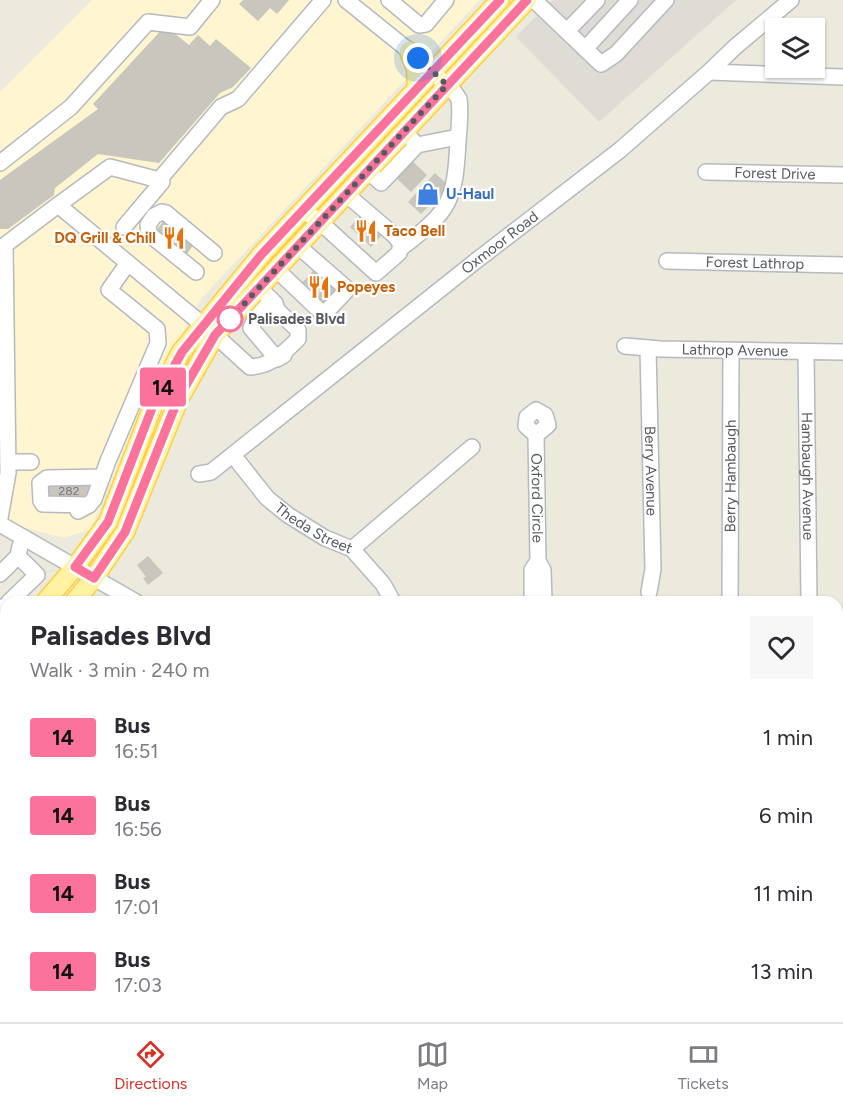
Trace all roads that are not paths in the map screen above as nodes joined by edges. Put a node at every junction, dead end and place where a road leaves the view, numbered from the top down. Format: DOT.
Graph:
graph roads {
  1 [pos="212,0"];
  2 [pos="322,0"];
  3 [pos="346,0"];
  4 [pos="389,0"];
  5 [pos="446,0"];
  6 [pos="527,0"];
  7 [pos="534,0"];
  8 [pos="597,0"];
  9 [pos="630,0"];
  10 [pos="666,0"];
  11 [pos="791,0"];
  12 [pos="498,2"];
  13 [pos="567,32"];
  14 [pos="585,49"];
  15 [pos="409,51"];
  16 [pos="433,72"];
  17 [pos="708,72"];
  18 [pos="843,77"];
  19 [pos="447,85"];
  20 [pos="417,88"];
  21 [pos="458,137"];
  22 [pos="410,138"];
  23 [pos="0,163"];
  24 [pos="706,171"];
  25 [pos="843,174"];
  26 [pos="162,182"];
  27 [pos="346,194"];
  28 [pos="58,205"];
  29 [pos="303,210"];
  30 [pos="320,222"];
  31 [pos="124,227"];
  32 [pos="298,246"];
  33 [pos="401,248"];
  34 [pos="214,253"];
  35 [pos="667,261"];
  36 [pos="129,263"];
  37 [pos="843,265"];
  38 [pos="276,269"];
  39 [pos="196,272"];
  40 [pos="269,297"];
  41 [pos="209,330"];
  42 [pos="625,346"];
  43 [pos="648,348"];
  44 [pos="731,351"];
  45 [pos="806,352"];
  46 [pos="843,352"];
  47 [pos="277,359"];
  48 [pos="536,435"];
  49 [pos="472,447"];
  50 [pos="5,452"];
  51 [pos="233,455"];
  52 [pos="31,462"];
  53 [pos="200,474"];
  54 [pos="102,477"];
  55 [pos="0,518"];
  56 [pos="0,524"];
  57 [pos="22,537"];
  58 [pos="352,549"];
  59 [pos="18,555"];
  60 [pos="538,561"];
  61 [pos="75,567"];
  62 [pos="0,574"];
  63 [pos="94,578"];
  64 [pos="649,592"];
  65 [pos="16,596"];
  66 [pos="50,596"];
  67 [pos="79,596"];
  68 [pos="126,596"];
  69 [pos="390,596"];
  70 [pos="532,596"];
  71 [pos="544,596"];
  72 [pos="730,596"];
  73 [pos="809,596"];
  1 -- 23 [label="street"];
  2 -- 28 [label="street"];
  3 -- 15 [label="street"];
  4 -- 5 [label="street"];
  6 -- 19 [label="main road"];
  7 -- 13 [label="street"];
  8 -- 13 [label="street"];
  9 -- 14 [label="street"];
  10 -- 14 [label="street"];
  11 -- 17 [label="street, Oxmoor Road"];
  12 -- 16 [label="main road"];
  13 -- 14 [label="street"];
  15 -- 16 [label="street"];
  15 -- 20 [label="main road"];
  16 -- 19 [label="street"];
  16 -- 20 [label="main road"];
  17 -- 18 [label="street"];
  17 -- 51 [label="street, Oxmoor Road"];
  19 -- 21 [label="street"];
  19 -- 22 [label="main road"];
  20 -- 29 [label="main road"];
  21 -- 22 [label="street"];
  21 -- 33 [label="street"];
  22 -- 27 [label="main road"];
  24 -- 25 [label="street, Forest Drive"];
  26 -- 31 [label="street"];
  27 -- 30 [label="main road"];
  27 -- 33 [label="street"];
  28 -- 36 [label="street"];
  28 -- 50 [label="street"];
  29 -- 30 [label="street"];
  29 -- 41 [label="main road"];
  30 -- 32 [label="main road"];
  30 -- 33 [label="street"];
  32 -- 38 [label="main road"];
  32 -- 38 [label="street"];
  34 -- 39 [label="street"];
  35 -- 37 [label="street, Forest Lathrop"];
  36 -- 41 [label="street"];
  36 -- 54 [label="street"];
  38 -- 40 [label="main road"];
  40 -- 41 [label="main road"];
  40 -- 47 [label="street"];
  40 -- 47 [label="street"];
  41 -- 47 [label="street"];
  41 -- 61 [label="main road"];
  41 -- 63 [label="main road"];
  42 -- 43 [label="street, Lathrop Avenue"];
  43 -- 44 [label="street, Lathrop Avenue"];
  43 -- 64 [label="street, Berry Avenue"];
  44 -- 45 [label="street, Lathrop Avenue"];
  44 -- 72 [label="street, Berry Hambaugh"];
  45 -- 46 [label="street, Lathrop Avenue"];
  45 -- 73 [label="street, Hambaugh Avenue"];
  48 -- 60 [label="street, Oxford Circle"];
  49 -- 58 [label="street"];
  50 -- 52 [label="street"];
  50 -- 55 [label="street"];
  51 -- 53 [label="street, Oxmoor Road"];
  51 -- 58 [label="street, Theda Street"];
  54 -- 54 [label="street"];
  56 -- 57 [label="street"];
  57 -- 59 [label="street"];
  57 -- 61 [label="street"];
  58 -- 69 [label="street, Theda Street"];
  59 -- 62 [label="street"];
  59 -- 65 [label="street"];
  60 -- 70 [label="street, Oxford Circle"];
  60 -- 71 [label="street, Oxford Circle"];
  61 -- 63 [label="street"];
  61 -- 66 [label="main road"];
  63 -- 67 [label="main road"];
  63 -- 68 [label="street"];
}
